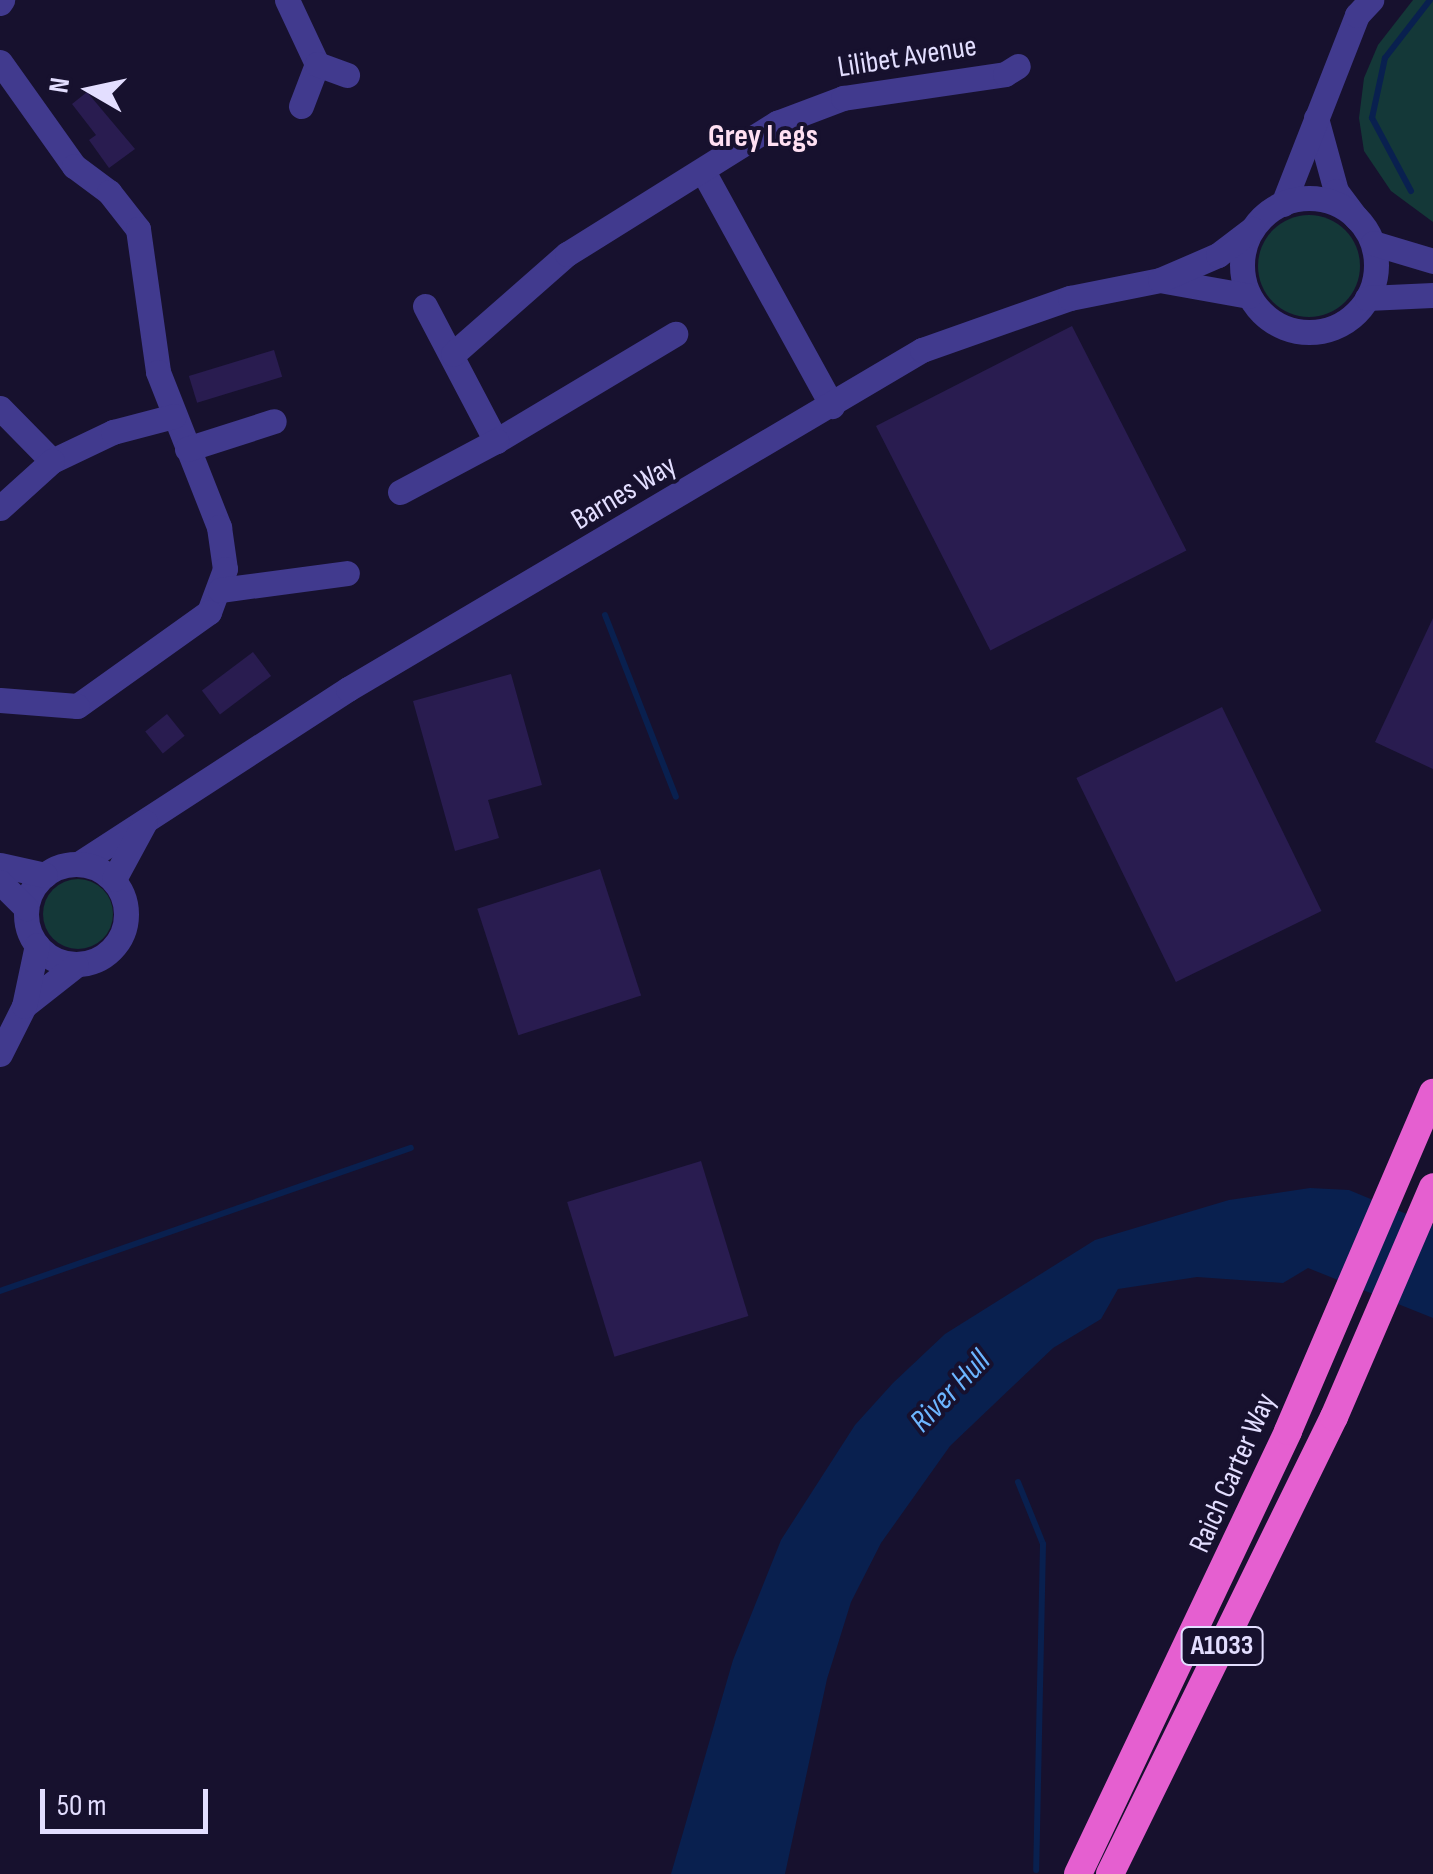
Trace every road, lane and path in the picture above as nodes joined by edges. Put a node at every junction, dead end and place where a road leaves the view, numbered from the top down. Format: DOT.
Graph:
graph roads {
  1 [pos="286,0"];
  2 [pos="1371,0"];
  3 [pos="0,62"];
  4 [pos="316,64"];
  5 [pos="1018,66"];
  6 [pos="346,75"];
  7 [pos="301,106"];
  8 [pos="1316,118"];
  9 [pos="704,173"];
  10 [pos="1282,204"];
  11 [pos="1356,218"];
  12 [pos="1252,229"];
  13 [pos="1372,243"];
  14 [pos="1433,261"];
  15 [pos="1160,280"];
  16 [pos="1433,295"];
  17 [pos="1249,296"];
  18 [pos="1367,298"];
  19 [pos="425,306"];
  20 [pos="674,334"];
  21 [pos="453,354"];
  22 [pos="832,406"];
  23 [pos="0,408"];
  24 [pos="174,416"];
  25 [pos="274,421"];
  26 [pos="496,440"];
  27 [pos="187,449"];
  28 [pos="52,461"];
  29 [pos="400,492"];
  30 [pos="0,508"];
  31 [pos="346,573"];
  32 [pos="220,590"];
  33 [pos="0,700"];
  34 [pos="147,819"];
  35 [pos="80,864"];
  36 [pos="0,865"];
  37 [pos="44,876"];
  38 [pos="114,879"];
  39 [pos="0,882"];
  40 [pos="26,908"];
  41 [pos="36,944"];
  42 [pos="76,965"];
  43 [pos="24,1006"];
  44 [pos="0,1054"];
  45 [pos="1433,1093"];
  46 [pos="1433,1186"];
  47 [pos="1078,1874"];
  48 [pos="1110,1874"];
  1 -- 4 [label="street"];
  2 -- 8 [label="street"];
  3 -- 24 [label="street"];
  4 -- 6 [label="street"];
  4 -- 7 [label="street"];
  5 -- 9 [label="street, Lilibet Avenue"];
  8 -- 10 [label="street"];
  8 -- 11 [label="street"];
  9 -- 21 [label="street, Lilibet Avenue"];
  9 -- 22 [label="street"];
  10 -- 11 [label="street"];
  10 -- 12 [label="street"];
  11 -- 13 [label="street"];
  12 -- 15 [label="street, Barnes Way"];
  12 -- 17 [label="street"];
  13 -- 14 [label="street"];
  13 -- 18 [label="street"];
  15 -- 17 [label="street, Barnes Way"];
  15 -- 22 [label="street, Barnes Way"];
  16 -- 18 [label="street"];
  17 -- 18 [label="street"];
  19 -- 21 [label="street"];
  20 -- 26 [label="street"];
  21 -- 26 [label="street"];
  22 -- 34 [label="street, Barnes Way"];
  23 -- 28 [label="street"];
  24 -- 27 [label="street"];
  24 -- 28 [label="street"];
  25 -- 27 [label="street"];
  26 -- 29 [label="street"];
  27 -- 32 [label="street"];
  28 -- 30 [label="street"];
  31 -- 32 [label="street"];
  32 -- 33 [label="street"];
  34 -- 35 [label="street, Barnes Way"];
  34 -- 38 [label="street, Barnes Way"];
  35 -- 37 [label="street"];
  35 -- 38 [label="street"];
  36 -- 37 [label="street"];
  37 -- 40 [label="street"];
  38 -- 42 [label="street"];
  39 -- 40 [label="street"];
  40 -- 41 [label="street"];
  41 -- 42 [label="street"];
  41 -- 43 [label="street"];
  42 -- 43 [label="street"];
  43 -- 44 [label="street"];
  45 -- 47 [label="highway, Raich Carter Way / A1033"];
  46 -- 48 [label="highway, A1033"];
}
